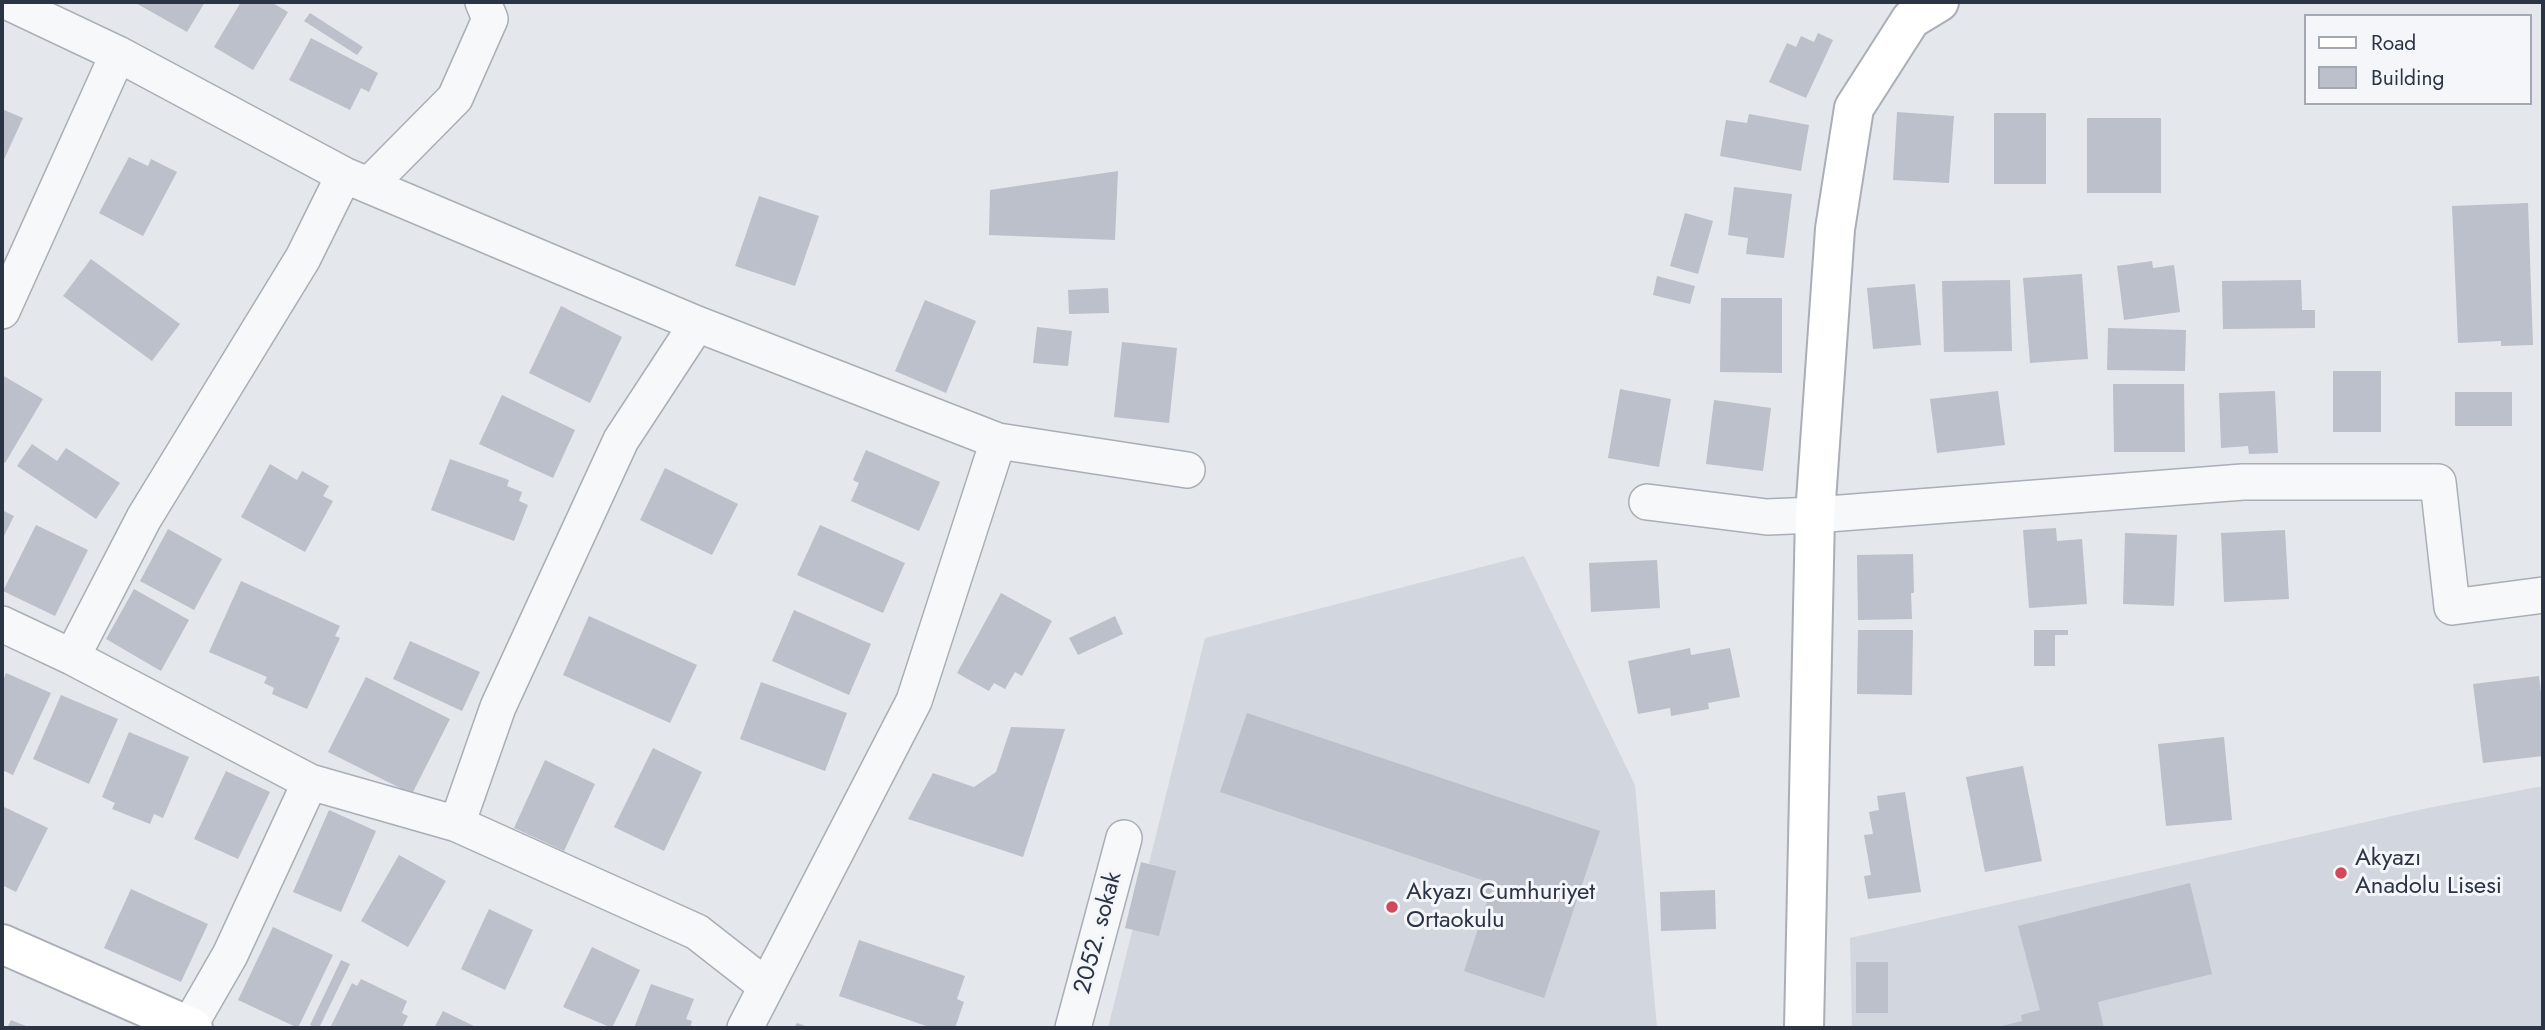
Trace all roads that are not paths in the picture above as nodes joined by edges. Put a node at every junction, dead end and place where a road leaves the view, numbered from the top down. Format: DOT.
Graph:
graph roads {
  1 [pos="8,2"];
  2 [pos="483,2"];
  3 [pos="1939,2"];
  4 [pos="118,54"];
  5 [pos="356,180"];
  6 [pos="2,311"];
  7 [pos="697,324"];
  8 [pos="998,441"];
  9 [pos="1187,470"];
  10 [pos="1647,502"];
  11 [pos="1815,515"];
  12 [pos="2543,595"];
  13 [pos="2,624"];
  14 [pos="72,657"];
  15 [pos="310,782"];
  16 [pos="457,824"];
  17 [pos="1124,838"];
  18 [pos="2,944"];
  19 [pos="766,986"];
  20 [pos="190,1028"];
  21 [pos="745,1028"];
  22 [pos="1073,1028"];
  23 [pos="1804,1028"];
  1 -- 4 [label="street"];
  2 -- 5 [label="street"];
  3 -- 11 [label="street"];
  4 -- 5 [label="street"];
  4 -- 6 [label="street"];
  5 -- 7 [label="street"];
  5 -- 14 [label="street"];
  7 -- 8 [label="street"];
  7 -- 16 [label="street"];
  8 -- 9 [label="street"];
  8 -- 19 [label="street"];
  10 -- 11 [label="street"];
  11 -- 12 [label="street"];
  11 -- 23 [label="street"];
  13 -- 14 [label="street"];
  14 -- 15 [label="street"];
  15 -- 16 [label="street"];
  15 -- 20 [label="street"];
  16 -- 19 [label="street"];
  17 -- 22 [label="street, 2052. sokak"];
  18 -- 20 [label="street"];
  19 -- 21 [label="street"];
}
